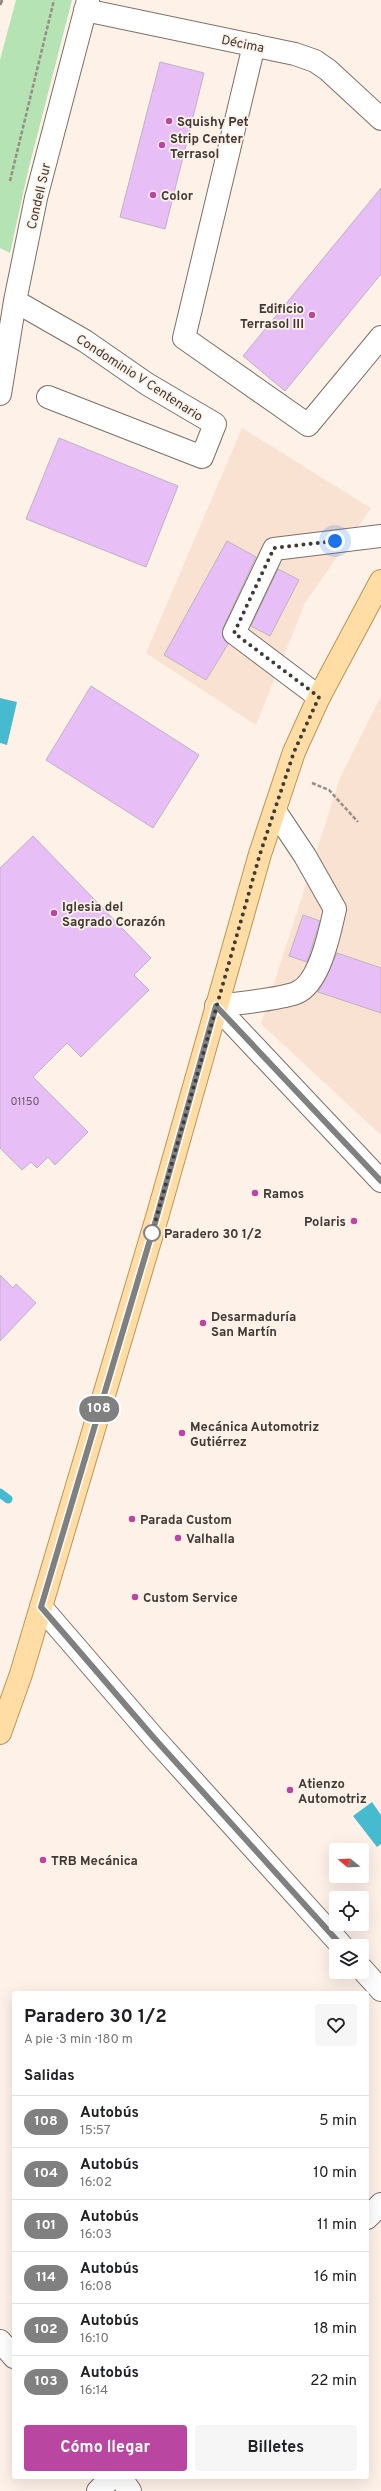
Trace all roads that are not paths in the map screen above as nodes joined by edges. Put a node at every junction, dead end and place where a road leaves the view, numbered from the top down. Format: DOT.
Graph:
graph roads {
  1 [pos="86,5"];
  2 [pos="254,45"];
  3 [pos="381,119"];
  4 [pos="15,301"];
  5 [pos="381,338"];
  6 [pos="0,394"];
  7 [pos="48,397"];
  8 [pos="381,536"];
  9 [pos="381,581"];
  10 [pos="319,697"];
  11 [pos="275,811"];
  12 [pos="216,1006"];
  13 [pos="381,1181"];
  14 [pos="41,1607"];
  15 [pos="0,1733"];
  16 [pos="336,1939"];
  17 [pos="369,1977"];
  18 [pos="381,1990"];
  19 [pos="381,2204"];
  20 [pos="369,2216"];
  21 [pos="0,2341"];
  22 [pos="12,2355"];
  23 [pos="110,2479"];
  24 [pos="121,2479"];
  25 [pos="98,2491"];
  26 [pos="130,2491"];
  1 -- 2 [label="street, Décima"];
  1 -- 4 [label="street, Condell Sur"];
  2 -- 3 [label="street, Décima"];
  2 -- 5 [label="street"];
  4 -- 6 [label="street, Condell Sur"];
  4 -- 7 [label="street, Condominio V Centenario"];
  8 -- 10 [label="street"];
  9 -- 10 [label="main road"];
  10 -- 11 [label="main road"];
  11 -- 12 [label="main road"];
  11 -- 12 [label="street"];
  12 -- 13 [label="street"];
  12 -- 14 [label="main road"];
  14 -- 15 [label="main road"];
  14 -- 16 [label="street"];
  17 -- 18 [label="street"];
  19 -- 20 [label="street"];
  21 -- 22 [label="street"];
  23 -- 25 [label="street"];
  24 -- 26 [label="street"];
}
